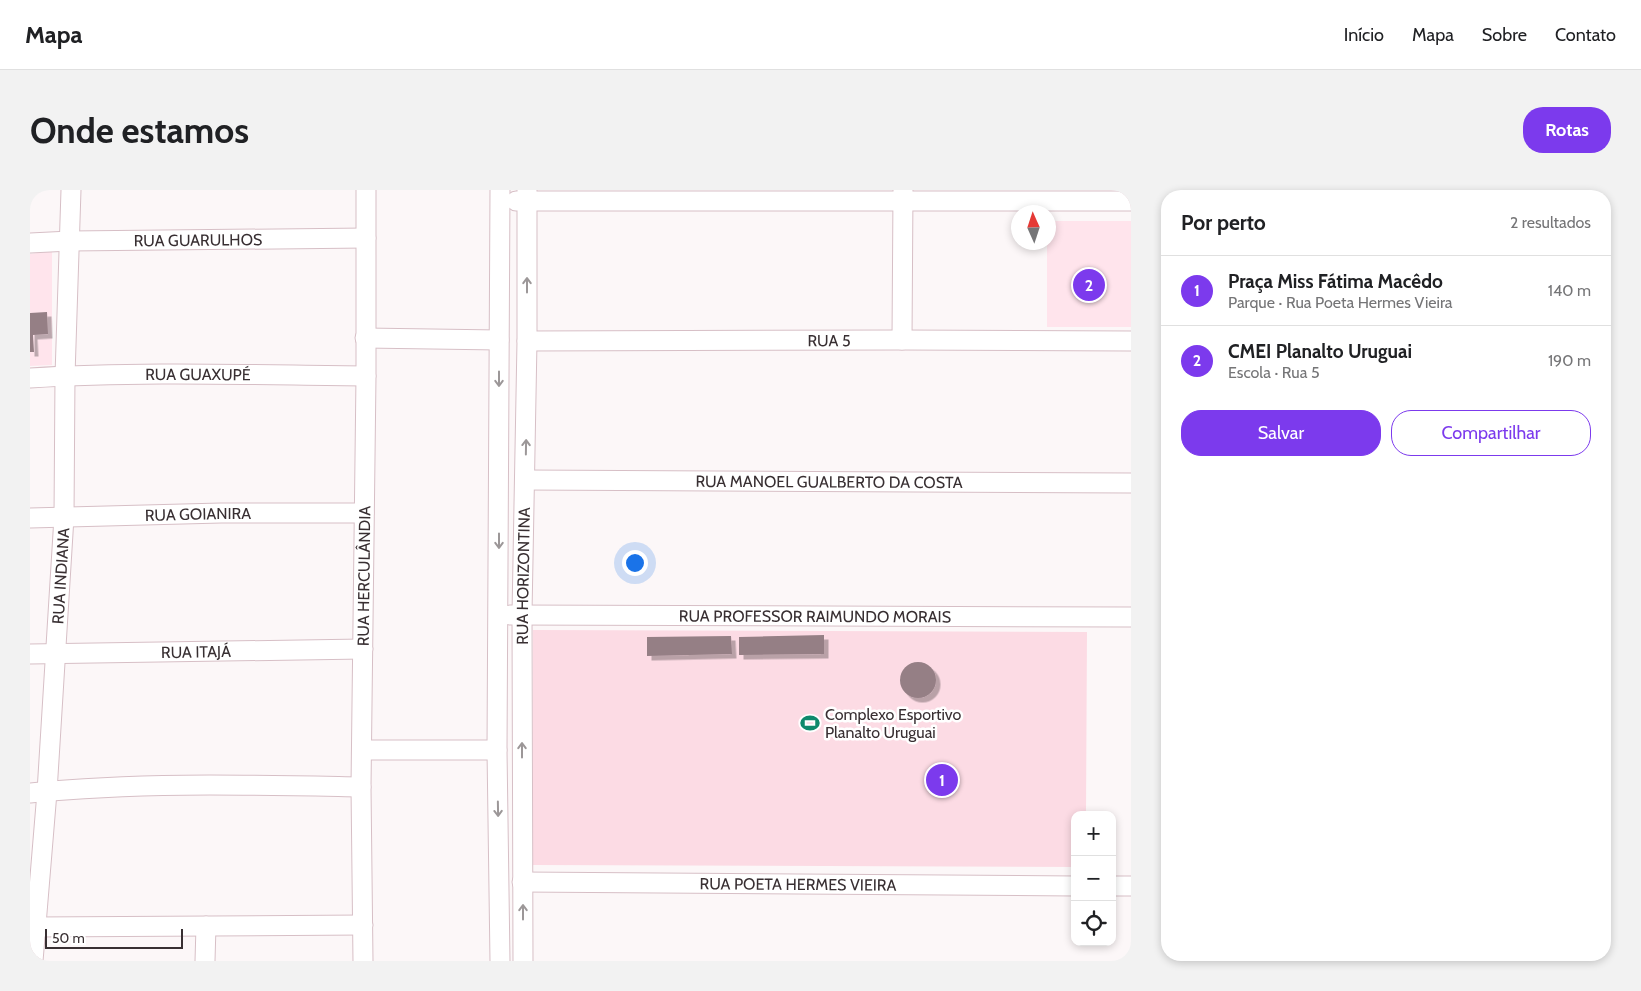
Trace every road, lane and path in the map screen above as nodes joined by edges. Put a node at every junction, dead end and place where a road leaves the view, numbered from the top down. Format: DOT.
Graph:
graph roads {
  1 [pos="71,190"];
  2 [pos="366,190"];
  3 [pos="500,195"];
  4 [pos="527,196"];
  5 [pos="903,196"];
  6 [pos="1131,201"];
  7 [pos="366,238"];
  8 [pos="70,241"];
  9 [pos="30,243"];
  10 [pos="365,338"];
  11 [pos="499,340"];
  12 [pos="902,340"];
  13 [pos="527,341"];
  14 [pos="1131,341"];
  15 [pos="65,376"];
  16 [pos="366,376"];
  17 [pos="30,378"];
  18 [pos="525,480"];
  19 [pos="1131,482"];
  20 [pos="364,513"];
  21 [pos="64,517"];
  22 [pos="30,518"];
  23 [pos="522,614"];
  24 [pos="498,616"];
  25 [pos="1131,617"];
  26 [pos="363,650"];
  27 [pos="56,652"];
  28 [pos="30,654"];
  29 [pos="362,750"];
  30 [pos="497,750"];
  31 [pos="361,787"];
  32 [pos="38,793"];
  33 [pos="522,882"];
  34 [pos="1071,886"];
  35 [pos="1116,886"];
  36 [pos="1131,886"];
  37 [pos="363,925"];
  38 [pos="206,926"];
  39 [pos="36,927"];
  40 [pos="34,961"];
  41 [pos="205,961"];
  42 [pos="363,961"];
  43 [pos="500,961"];
  44 [pos="523,961"];
  1 -- 8 [label="street, RUA INDIANA"];
  2 -- 7 [label="street, RUA HERCULÂNDIA"];
  3 -- 4 [label="street"];
  3 -- 11 [label="street, RUA HORIZONTINA"];
  4 -- 5 [label="street"];
  13 -- 4 [label="street, RUA HORIZONTINA, one-way"];
  5 -- 6 [label="street"];
  5 -- 12 [label="street"];
  7 -- 8 [label="street, RUA GUARULHOS"];
  7 -- 10 [label="street, RUA HERCULÂNDIA"];
  8 -- 9 [label="street, RUA GUARULHOS"];
  8 -- 15 [label="street, RUA INDIANA"];
  10 -- 11 [label="street"];
  10 -- 16 [label="street, RUA HERCULÂNDIA"];
  11 -- 24 [label="street, RUA HORIZONTINA, one-way"];
  12 -- 13 [label="street, RUA 5"];
  12 -- 14 [label="street, RUA 5"];
  18 -- 13 [label="street, RUA HORIZONTINA, one-way"];
  15 -- 16 [label="street, RUA GUAXUPÉ"];
  15 -- 17 [label="street, RUA GUAXUPÉ"];
  15 -- 21 [label="street, RUA INDIANA"];
  16 -- 20 [label="street, RUA HERCULÂNDIA"];
  18 -- 19 [label="street, RUA MANOEL GUALBERTO DA COSTA"];
  18 -- 23 [label="street, RUA HORIZONTINA"];
  20 -- 21 [label="street, RUA GOIANIRA"];
  20 -- 26 [label="street, RUA HERCULÂNDIA"];
  21 -- 22 [label="street, RUA GOIANIRA"];
  21 -- 27 [label="street, RUA INDIANA"];
  23 -- 24 [label="street, RUA PROFESSOR RAIMUNDO MORAIS"];
  23 -- 25 [label="street, RUA PROFESSOR RAIMUNDO MORAIS"];
  33 -- 23 [label="street, RUA HORIZONTINA, one-way"];
  24 -- 30 [label="street, RUA HORIZONTINA"];
  26 -- 27 [label="street, RUA ITAJÁ"];
  26 -- 29 [label="street, RUA HERCULÂNDIA"];
  27 -- 28 [label="street, RUA ITAJÁ"];
  27 -- 32 [label="street, RUA INDIANA"];
  29 -- 30 [label="street"];
  29 -- 31 [label="street, RUA HERCULÂNDIA"];
  30 -- 43 [label="street, RUA HORIZONTINA, one-way"];
  31 -- 32 [label="street"];
  31 -- 37 [label="street, RUA HERCULÂNDIA"];
  32 -- 39 [label="street, RUA INDIANA"];
  33 -- 34 [label="street, RUA POETA HERMES VIEIRA"];
  44 -- 33 [label="street, RUA HORIZONTINA, one-way"];
  35 -- 36 [label="street"];
  37 -- 38 [label="street"];
  37 -- 42 [label="street, RUA HERCULÂNDIA"];
  38 -- 39 [label="street"];
  38 -- 41 [label="street"];
  39 -- 40 [label="street, RUA INDIANA"];
}
